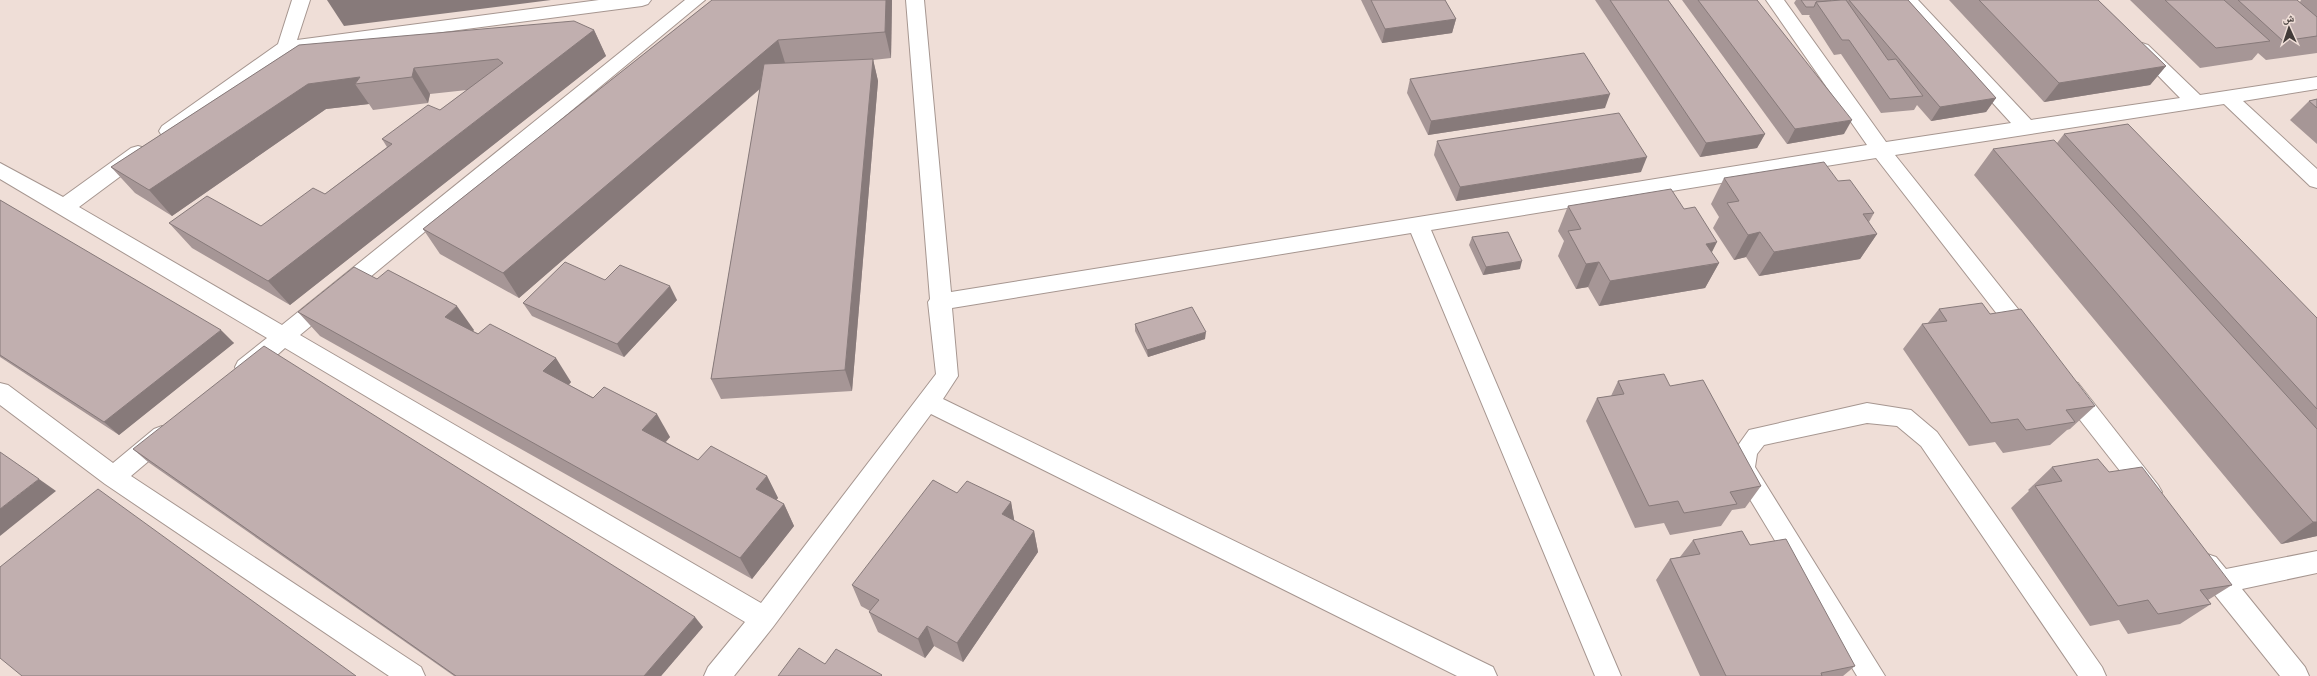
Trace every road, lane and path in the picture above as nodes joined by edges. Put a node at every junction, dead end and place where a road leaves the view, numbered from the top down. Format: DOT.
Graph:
graph roads {
  1 [pos="301,0"];
  2 [pos="642,0"];
  3 [pos="696,0"];
  4 [pos="915,0"];
  5 [pos="1775,0"];
  6 [pos="1908,0"];
  7 [pos="2130,38"];
  8 [pos="286,47"];
  9 [pos="2317,83"];
  10 [pos="2228,97"];
  11 [pos="2196,102"];
  12 [pos="2094,118"];
  13 [pos="2028,128"];
  14 [pos="2111,134"];
  15 [pos="1881,150"];
  16 [pos="0,170"];
  17 [pos="2317,181"];
  18 [pos="64,207"];
  19 [pos="1418,225"];
  20 [pos="939,302"];
  21 [pos="283,336"];
  22 [pos="2038,350"];
  23 [pos="2058,375"];
  24 [pos="228,382"];
  25 [pos="0,392"];
  26 [pos="928,402"];
  27 [pos="180,422"];
  28 [pos="112,477"];
  29 [pos="2161,507"];
  30 [pos="2196,551"];
  31 [pos="2317,562"];
  32 [pos="2220,582"];
  33 [pos="764,619"];
  34 [pos="412,676"];
  35 [pos="717,676"];
  36 [pos="1484,676"];
  37 [pos="1608,676"];
  38 [pos="1872,676"];
  39 [pos="2094,676"];
  40 [pos="2296,676"];
  1 -- 8 [label="street"];
  2 -- 8 [label="street"];
  3 -- 21 [label="street"];
  4 -- 20 [label="street"];
  5 -- 15 [label="street"];
  6 -- 13 [label="street"];
  7 -- 11 [label="street"];
  8 -- 18 [label="street"];
  9 -- 10 [label="street"];
  10 -- 11 [label="street"];
  10 -- 17 [label="street"];
  11 -- 12 [label="street"];
  12 -- 13 [label="street"];
  12 -- 14 [label="street"];
  13 -- 15 [label="street"];
  15 -- 19 [label="street"];
  15 -- 22 [label="street"];
  16 -- 18 [label="street"];
  18 -- 21 [label="street"];
  19 -- 20 [label="street"];
  19 -- 37 [label="street"];
  20 -- 26 [label="street"];
  21 -- 24 [label="street"];
  21 -- 33 [label="street"];
  23 -- 29 [label="street"];
  25 -- 28 [label="street"];
  26 -- 33 [label="street"];
  26 -- 36 [label="street"];
  27 -- 28 [label="street"];
  28 -- 34 [label="street"];
  30 -- 32 [label="street"];
  31 -- 32 [label="street"];
  32 -- 40 [label="street"];
  33 -- 35 [label="street"];
  38 -- 39 [label="street"];
}
